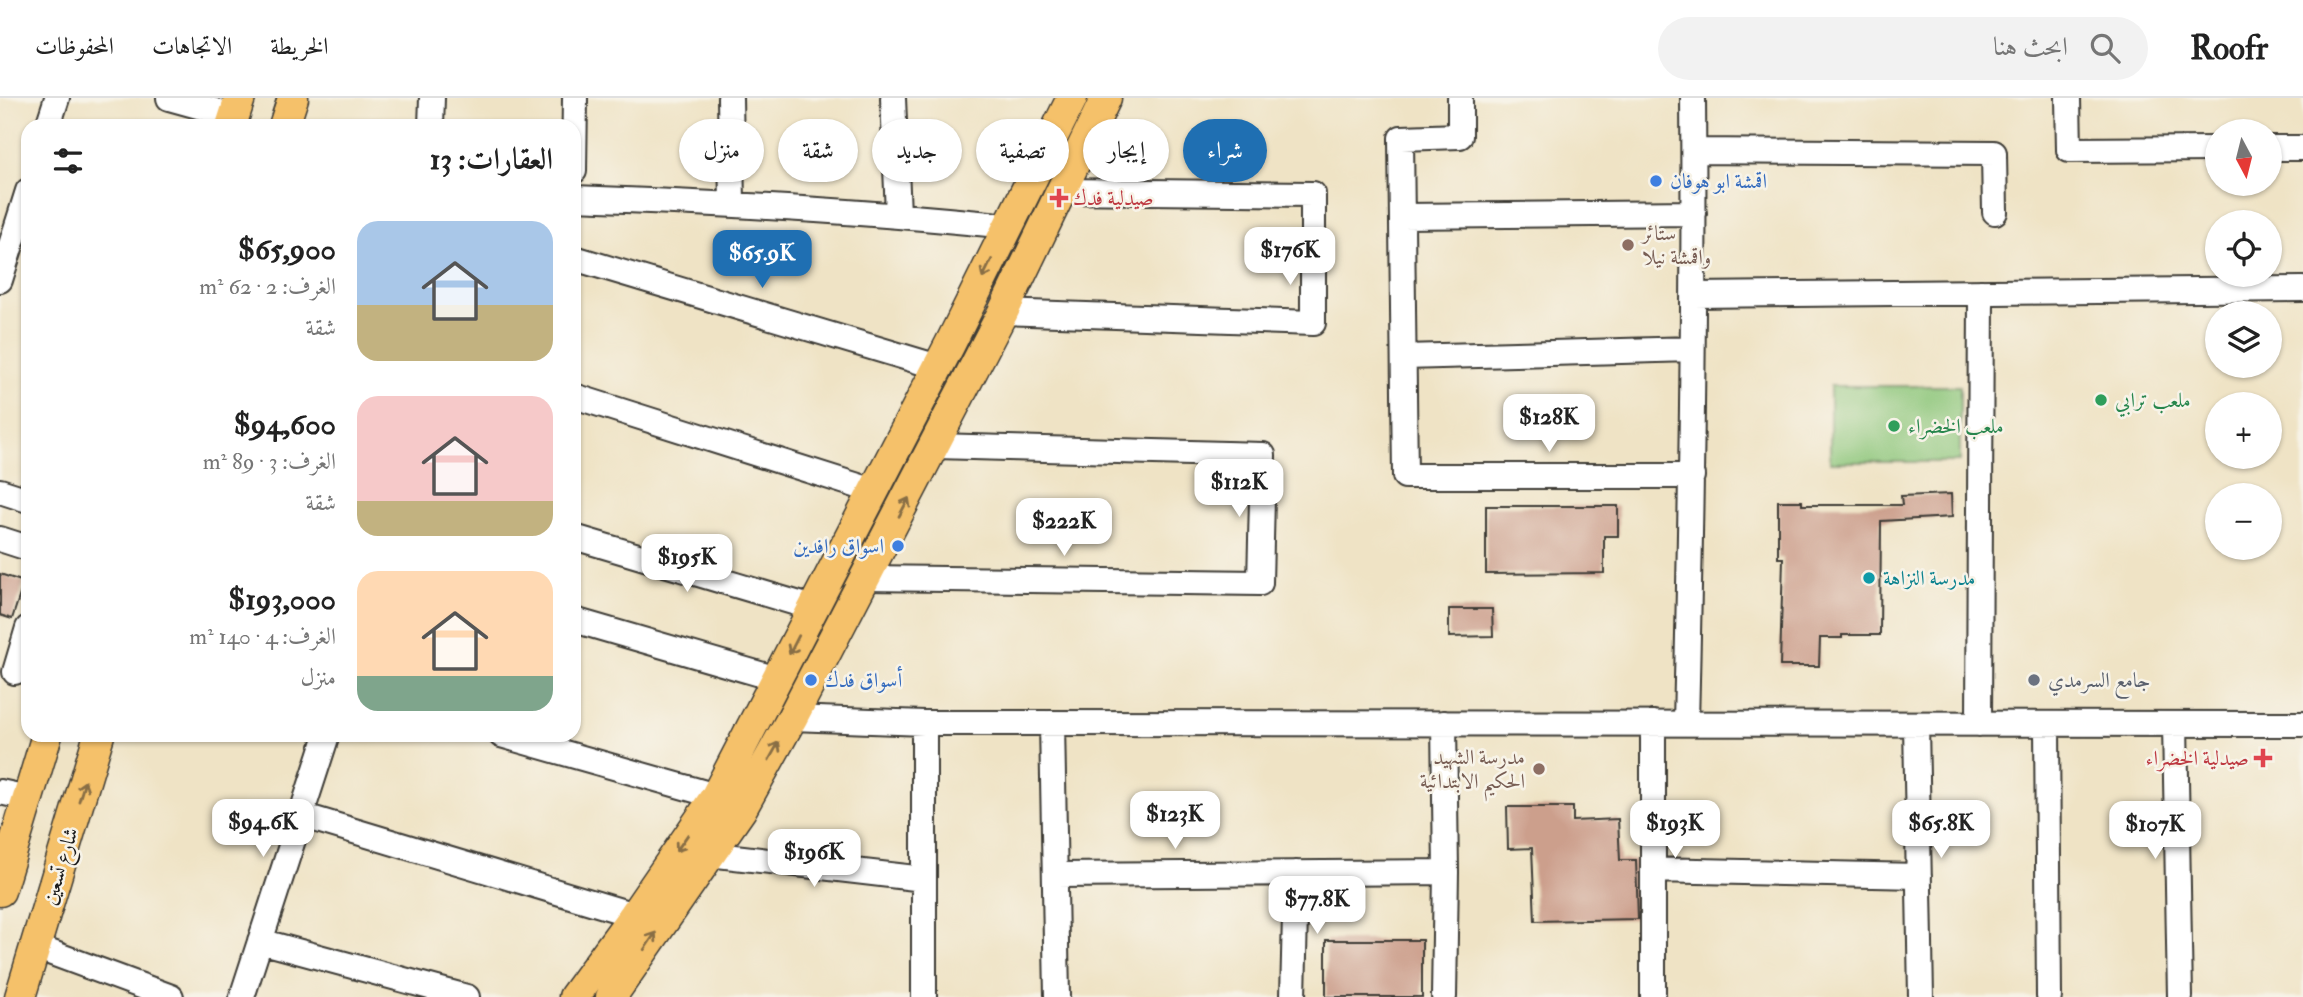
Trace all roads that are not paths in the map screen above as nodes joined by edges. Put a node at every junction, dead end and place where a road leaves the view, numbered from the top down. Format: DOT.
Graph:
graph roads {
  1 [pos="57,98"];
  2 [pos="169,98"];
  3 [pos="293,98"];
  4 [pos="432,98"];
  5 [pos="575,98"];
  6 [pos="730,98"];
  7 [pos="893,98"];
  8 [pos="1072,98"];
  9 [pos="1106,98"];
  10 [pos="1460,98"];
  11 [pos="1693,98"];
  12 [pos="2068,98"];
  13 [pos="235,113"];
  14 [pos="50,119"];
  15 [pos="286,119"];
  16 [pos="431,119"];
  17 [pos="575,119"];
  18 [pos="2282,148"];
  19 [pos="2303,148"];
  20 [pos="2205,149"];
  21 [pos="1693,151"];
  22 [pos="1061,191"];
  23 [pos="581,198"];
  24 [pos="732,203"];
  25 [pos="1995,212"];
  26 [pos="21,213"];
  27 [pos="1695,213"];
  28 [pos="898,214"];
  29 [pos="1402,216"];
  30 [pos="1009,226"];
  31 [pos="581,260"];
  32 [pos="0,280"];
  33 [pos="2303,289"];
  34 [pos="1981,292"];
  35 [pos="1695,295"];
  36 [pos="1003,312"];
  37 [pos="1692,349"];
  38 [pos="944,356"];
  39 [pos="1404,357"];
  40 [pos="979,358"];
  41 [pos="581,398"];
  42 [pos="936,446"];
  43 [pos="1692,476"];
  44 [pos="0,491"];
  45 [pos="874,491"];
  46 [pos="21,498"];
  47 [pos="0,539"];
  48 [pos="581,539"];
  49 [pos="21,546"];
  50 [pos="866,578"];
  51 [pos="813,608"];
  52 [pos="581,622"];
  53 [pos="21,652"];
  54 [pos="15,672"];
  55 [pos="777,678"];
  56 [pos="792,718"];
  57 [pos="925,723"];
  58 [pos="1052,723"];
  59 [pos="1444,723"];
  60 [pos="1653,723"];
  61 [pos="1686,723"];
  62 [pos="1916,724"];
  63 [pos="1979,724"];
  64 [pos="2047,724"];
  65 [pos="2175,724"];
  66 [pos="2303,724"];
  67 [pos="43,742"];
  68 [pos="97,742"];
  69 [pos="325,742"];
  70 [pos="526,742"];
  71 [pos="14,795"];
  72 [pos="716,796"];
  73 [pos="301,815"];
  74 [pos="709,854"];
  75 [pos="1653,870"];
  76 [pos="1446,872"];
  77 [pos="1296,873"];
  78 [pos="1055,875"];
  79 [pos="1919,876"];
  80 [pos="924,879"];
  81 [pos="0,891"];
  82 [pos="634,915"];
  83 [pos="260,941"];
  84 [pos="36,947"];
  85 [pos="20,997"];
  86 [pos="171,997"];
  87 [pos="242,997"];
  88 [pos="467,997"];
  89 [pos="574,997"];
  90 [pos="611,997"];
  91 [pos="924,997"];
  92 [pos="1057,997"];
  93 [pos="1293,997"];
  94 [pos="1444,997"];
  95 [pos="1653,997"];
  96 [pos="1921,997"];
  97 [pos="2049,997"];
  98 [pos="2180,997"];
  1 -- 14 [label="street"];
  2 -- 13 [label="street"];
  3 -- 15 [label="main road"];
  4 -- 16 [label="street"];
  5 -- 17 [label="street"];
  6 -- 24 [label="street"];
  7 -- 28 [label="street"];
  8 -- 30 [label="main road"];
  9 -- 22 [label="main road"];
  10 -- 29 [label="street"];
  11 -- 21 [label="street"];
  12 -- 20 [label="street"];
  18 -- 19 [label="street"];
  21 -- 25 [label="street"];
  21 -- 27 [label="street"];
  22 -- 36 [label="main road"];
  22 -- 36 [label="street"];
  23 -- 24 [label="street"];
  24 -- 28 [label="street"];
  26 -- 32 [label="street"];
  27 -- 29 [label="street"];
  27 -- 35 [label="street"];
  28 -- 30 [label="street"];
  29 -- 39 [label="street"];
  30 -- 38 [label="main road, one-way"];
  31 -- 38 [label="street"];
  33 -- 34 [label="street"];
  34 -- 35 [label="street"];
  34 -- 63 [label="street"];
  35 -- 37 [label="street"];
  36 -- 40 [label="main road"];
  37 -- 39 [label="street"];
  37 -- 43 [label="street"];
  38 -- 40 [label="main road"];
  38 -- 45 [label="main road"];
  39 -- 43 [label="street"];
  40 -- 42 [label="main road"];
  41 -- 45 [label="street"];
  50 -- 42 [label="main road, one-way"];
  42 -- 50 [label="street"];
  43 -- 61 [label="street"];
  44 -- 46 [label="street"];
  45 -- 51 [label="main road"];
  47 -- 49 [label="street"];
  48 -- 51 [label="street"];
  50 -- 56 [label="main road"];
  51 -- 55 [label="main road, one-way"];
  52 -- 55 [label="street"];
  53 -- 54 [label="street"];
  55 -- 72 [label="main road"];
  56 -- 57 [label="street"];
  74 -- 56 [label="main road, one-way"];
  57 -- 58 [label="street"];
  57 -- 80 [label="street"];
  58 -- 59 [label="street"];
  58 -- 78 [label="street"];
  59 -- 60 [label="street"];
  59 -- 76 [label="street"];
  60 -- 61 [label="street"];
  60 -- 75 [label="street"];
  61 -- 62 [label="street"];
  62 -- 63 [label="street"];
  62 -- 79 [label="street"];
  63 -- 64 [label="street"];
  64 -- 65 [label="street"];
  64 -- 97 [label="street"];
  65 -- 66 [label="street"];
  65 -- 98 [label="street"];
  67 -- 71 [label="main road"];
  84 -- 68 [label="main road, شارع تسعين, one-way"];
  69 -- 73 [label="street"];
  70 -- 72 [label="street"];
  71 -- 81 [label="main road"];
  72 -- 82 [label="main road, one-way"];
  73 -- 82 [label="street"];
  73 -- 83 [label="street"];
  74 -- 80 [label="street"];
  90 -- 74 [label="main road, one-way"];
  75 -- 79 [label="street"];
  75 -- 95 [label="street"];
  76 -- 77 [label="street"];
  76 -- 94 [label="street"];
  77 -- 78 [label="street"];
  77 -- 93 [label="street"];
  78 -- 92 [label="street"];
  79 -- 96 [label="street"];
  80 -- 91 [label="street"];
  82 -- 89 [label="main road"];
  83 -- 87 [label="street"];
  83 -- 88 [label="street"];
  84 -- 85 [label="main road, شارع تسعين"];
  84 -- 86 [label="street"];
}
